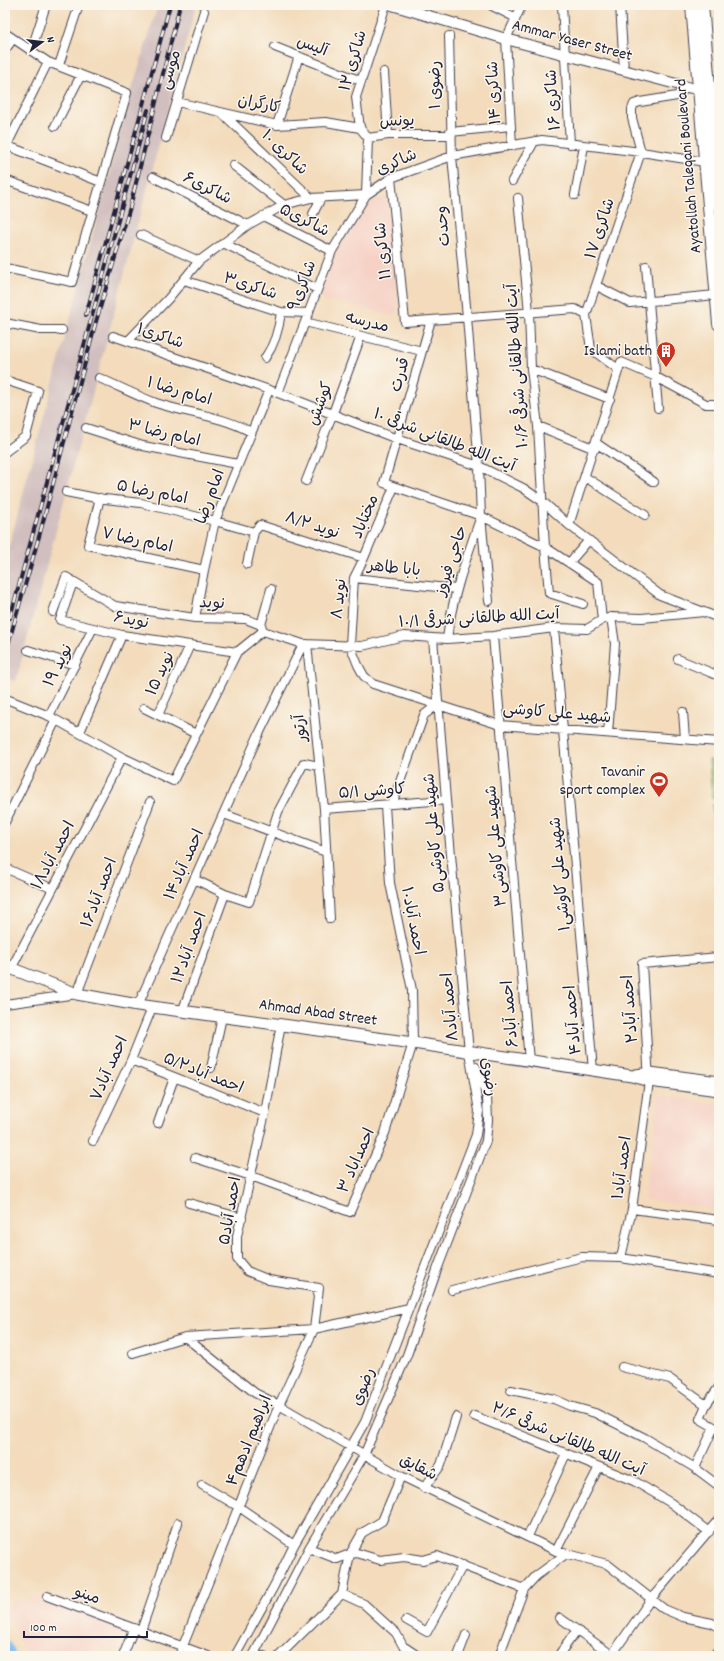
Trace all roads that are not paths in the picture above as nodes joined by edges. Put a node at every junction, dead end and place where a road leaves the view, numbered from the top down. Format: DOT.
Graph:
graph roads {
  1 [pos="46,5"];
  2 [pos="79,5"];
  3 [pos="386,5"];
  4 [pos="392,5"];
  5 [pos="490,5"];
  6 [pos="522,5"];
  7 [pos="562,5"];
  8 [pos="620,5"];
  9 [pos="692,5"];
  10 [pos="702,5"];
  11 [pos="204,11"];
  12 [pos="516,18"];
  13 [pos="5,34"];
  14 [pos="449,36"];
  15 [pos="13,39"];
  16 [pos="506,39"];
  17 [pos="275,47"];
  18 [pos="5,50"];
  19 [pos="31,51"];
  20 [pos="565,55"];
  21 [pos="299,56"];
  22 [pos="48,62"];
  23 [pos="59,65"];
  24 [pos="624,70"];
  25 [pos="384,72"];
  26 [pos="81,75"];
  27 [pos="361,81"];
  28 [pos="687,87"];
  29 [pos="699,90"];
  30 [pos="714,97"];
  31 [pos="177,102"];
  32 [pos="221,112"];
  33 [pos="277,125"];
  34 [pos="55,126"];
  35 [pos="511,126"];
  36 [pos="360,128"];
  37 [pos="451,134"];
  38 [pos="388,135"];
  39 [pos="166,138"];
  40 [pos="368,138"];
  41 [pos="534,142"];
  42 [pos="570,144"];
  43 [pos="512,146"];
  44 [pos="584,146"];
  45 [pos="6,147"];
  46 [pos="640,152"];
  47 [pos="452,156"];
  48 [pos="713,162"];
  49 [pos="233,165"];
  50 [pos="153,177"];
  51 [pos="391,178"];
  52 [pos="5,180"];
  53 [pos="512,181"];
  54 [pos="101,182"];
  55 [pos="366,195"];
  56 [pos="576,195"];
  57 [pos="311,198"];
  58 [pos="321,198"];
  59 [pos="518,198"];
  60 [pos="719,203"];
  61 [pos="284,205"];
  62 [pos="92,211"];
  63 [pos="313,214"];
  64 [pos="263,216"];
  65 [pos="248,225"];
  66 [pos="141,235"];
  67 [pos="223,243"];
  68 [pos="332,251"];
  69 [pos="199,261"];
  70 [pos="646,266"];
  71 [pos="5,268"];
  72 [pos="184,280"];
  73 [pos="597,286"];
  74 [pos="318,289"];
  75 [pos="716,295"];
  76 [pos="649,302"];
  77 [pos="281,312"];
  78 [pos="529,312"];
  79 [pos="309,313"];
  80 [pos="586,315"];
  81 [pos="467,317"];
  82 [pos="431,320"];
  83 [pos="305,322"];
  84 [pos="5,323"];
  85 [pos="719,324"];
  86 [pos="62,330"];
  87 [pos="113,336"];
  88 [pos="361,336"];
  89 [pos="128,341"];
  90 [pos="422,351"];
  91 [pos="265,358"];
  92 [pos="199,366"];
  93 [pos="531,369"];
  94 [pos="618,369"];
  95 [pos="656,377"];
  96 [pos="99,378"];
  97 [pos="5,380"];
  98 [pos="269,390"];
  99 [pos="278,393"];
  100 [pos="610,399"];
  101 [pos="719,404"];
  102 [pos="658,408"];
  103 [pos="333,413"];
  104 [pos="538,426"];
  105 [pos="86,428"];
  106 [pos="251,432"];
  107 [pos="397,439"];
  108 [pos="595,446"];
  109 [pos="5,452"];
  110 [pos="238,464"];
  111 [pos="479,466"];
  112 [pos="585,477"];
  113 [pos="306,481"];
  114 [pos="654,482"];
  115 [pos="394,487"];
  116 [pos="66,492"];
  117 [pos="100,498"];
  118 [pos="542,501"];
  119 [pos="645,515"];
  120 [pos="481,516"];
  121 [pos="215,521"];
  122 [pos="569,525"];
  123 [pos="254,532"];
  124 [pos="588,540"];
  125 [pos="545,547"];
  126 [pos="364,558"];
  127 [pos="569,563"];
  128 [pos="247,564"];
  129 [pos="204,570"];
  130 [pos="354,578"];
  131 [pos="73,582"];
  132 [pos="271,589"];
  133 [pos="456,589"];
  134 [pos="489,601"];
  135 [pos="583,604"];
  136 [pos="53,612"];
  137 [pos="704,612"];
  138 [pos="195,618"];
  139 [pos="611,618"];
  140 [pos="719,618"];
  141 [pos="602,620"];
  142 [pos="93,628"];
  143 [pos="262,628"];
  144 [pos="554,628"];
  145 [pos="122,635"];
  146 [pos="493,636"];
  147 [pos="433,638"];
  148 [pos="447,639"];
  149 [pos="305,644"];
  150 [pos="190,645"];
  151 [pos="350,645"];
  152 [pos="28,650"];
  153 [pos="237,652"];
  154 [pos="678,659"];
  155 [pos="75,665"];
  156 [pos="719,676"];
  157 [pos="9,700"];
  158 [pos="437,705"];
  159 [pos="144,708"];
  160 [pos="683,712"];
  161 [pos="158,715"];
  162 [pos="53,718"];
  163 [pos="500,724"];
  164 [pos="562,730"];
  165 [pos="80,732"];
  166 [pos="608,733"];
  167 [pos="196,734"];
  168 [pos="685,739"];
  169 [pos="719,742"];
  170 [pos="122,757"];
  171 [pos="319,766"];
  172 [pos="446,800"];
  173 [pos="150,802"];
  174 [pos="389,804"];
  175 [pos="324,809"];
  176 [pos="224,814"];
  177 [pos="5,822"];
  178 [pos="272,833"];
  179 [pos="326,852"];
  180 [pos="5,868"];
  181 [pos="194,879"];
  182 [pos="53,889"];
  183 [pos="225,894"];
  184 [pos="330,919"];
  185 [pos="719,956"];
  186 [pos="461,959"];
  187 [pos="521,966"];
  188 [pos="8,968"];
  189 [pos="584,968"];
  190 [pos="77,994"];
  191 [pos="5,1004"];
  192 [pos="138,1005"];
  193 [pos="152,1008"];
  194 [pos="182,1012"];
  195 [pos="222,1017"];
  196 [pos="281,1024"];
  197 [pos="413,1043"];
  198 [pos="469,1052"];
  199 [pos="131,1060"];
  200 [pos="528,1061"];
  201 [pos="211,1068"];
  202 [pos="593,1070"];
  203 [pos="649,1077"];
  204 [pos="174,1078"];
  205 [pos="719,1082"];
  206 [pos="719,1090"];
  207 [pos="265,1113"];
  208 [pos="158,1123"];
  209 [pos="93,1141"];
  210 [pos="196,1158"];
  211 [pos="251,1176"];
  212 [pos="188,1203"];
  213 [pos="632,1209"];
  214 [pos="242,1218"];
  215 [pos="719,1220"];
  216 [pos="621,1258"];
  217 [pos="719,1274"];
  218 [pos="452,1290"];
  219 [pos="409,1308"];
  220 [pos="314,1329"];
  221 [pos="185,1337"];
  222 [pos="133,1352"];
  223 [pos="622,1367"];
  224 [pos="719,1387"];
  225 [pos="511,1390"];
  226 [pos="279,1405"];
  227 [pos="706,1405"];
  228 [pos="474,1416"];
  229 [pos="456,1417"];
  230 [pos="351,1447"];
  231 [pos="566,1454"];
  232 [pos="364,1455"];
  233 [pos="599,1467"];
  234 [pos="695,1468"];
  235 [pos="401,1476"];
  236 [pos="202,1485"];
  237 [pos="719,1486"];
  238 [pos="424,1488"];
  239 [pos="239,1507"];
  240 [pos="719,1519"];
  241 [pos="178,1523"];
  242 [pos="709,1532"];
  243 [pos="528,1536"];
  244 [pos="294,1544"];
  245 [pos="309,1548"];
  246 [pos="556,1551"];
  247 [pos="350,1554"];
  248 [pos="566,1554"];
  249 [pos="463,1565"];
  250 [pos="274,1586"];
  251 [pos="524,1589"];
  252 [pos="286,1592"];
  253 [pos="342,1594"];
  254 [pos="47,1596"];
  255 [pos="651,1599"];
  256 [pos="560,1618"];
  257 [pos="406,1620"];
  258 [pos="719,1627"];
  259 [pos="137,1630"];
  260 [pos="577,1630"];
  261 [pos="466,1634"];
  262 [pos="182,1646"];
  263 [pos="719,1652"];
  264 [pos="123,1656"];
  265 [pos="179,1656"];
  266 [pos="208,1656"];
  267 [pos="235,1656"];
  268 [pos="253,1656"];
  269 [pos="264,1656"];
  270 [pos="279,1656"];
  271 [pos="418,1656"];
  272 [pos="458,1656"];
  273 [pos="499,1656"];
  274 [pos="558,1656"];
  275 [pos="611,1656"];
  276 [pos="716,1656"];
  1 -- 19 [label="street"];
  2 -- 23 [label="street"];
  3 -- 27 [label="street, شاکری ۱۲"];
  4 -- 16 [label="street, Ammar Yaser Street"];
  5 -- 12 [label="street"];
  6 -- 12 [label="street"];
  7 -- 20 [label="street, شاکری ۱۶"];
  8 -- 24 [label="street"];
  9 -- 29 [label="main road, Ayatollah Taleqani Boulevard"];
  10 -- 30 [label="main road, Ayatollah Taleqani Boulevard"];
  11 -- 31 [label="street, موسی"];
  12 -- 16 [label="street"];
  13 -- 15 [label="street"];
  14 -- 37 [label="street, رضوی ۱"];
  15 -- 18 [label="street"];
  15 -- 19 [label="street"];
  16 -- 20 [label="street, Ammar Yaser Street"];
  16 -- 35 [label="street, شاکری ۱۴"];
  17 -- 21 [label="street, آلیس"];
  19 -- 22 [label="street"];
  20 -- 24 [label="street, Ammar Yaser Street"];
  20 -- 42 [label="street, شاکری ۱۶"];
  21 -- 27 [label="street, آلیس"];
  21 -- 33 [label="street"];
  22 -- 23 [label="street"];
  22 -- 45 [label="street"];
  23 -- 26 [label="street"];
  24 -- 28 [label="street, Ammar Yaser Street"];
  25 -- 38 [label="street"];
  26 -- 34 [label="street"];
  26 -- 54 [label="street"];
  27 -- 36 [label="street, شاکری ۱۲"];
  28 -- 29 [label="street, Ammar Yaser Street"];
  28 -- 46 [label="street"];
  29 -- 48 [label="main road, Ayatollah Taleqani Boulevard"];
  30 -- 48 [label="main road, Ayatollah Taleqani Boulevard"];
  31 -- 32 [label="street, کارگران"];
  31 -- 39 [label="street, موسی"];
  32 -- 33 [label="street, کارگران"];
  32 -- 57 [label="street, شاکری ۱۰"];
  33 -- 36 [label="street, کارگران"];
  35 -- 37 [label="street, یونس"];
  35 -- 43 [label="street, شاکری ۱۴"];
  36 -- 40 [label="street"];
  37 -- 38 [label="street, یونس"];
  37 -- 47 [label="street, وحدت"];
  38 -- 40 [label="street, یونس"];
  40 -- 55 [label="street"];
  41 -- 42 [label="street, شاکری"];
  41 -- 43 [label="street, شاکری"];
  41 -- 53 [label="street"];
  42 -- 44 [label="street, شاکری"];
  43 -- 47 [label="street, شاکری"];
  44 -- 46 [label="street, شاکری"];
  44 -- 56 [label="street"];
  45 -- 54 [label="street"];
  46 -- 48 [label="street, شاکری"];
  46 -- 73 [label="street, شاکری ۱۷"];
  47 -- 51 [label="street, شاکری"];
  47 -- 81 [label="street, وحدت"];
  48 -- 60 [label="main road, Ayatollah Taleqani Boulevard"];
  48 -- 75 [label="main road, Ayatollah Taleqani Boulevard"];
  49 -- 61 [label="street"];
  50 -- 65 [label="street, شاکری۶"];
  51 -- 55 [label="street, شاکری"];
  51 -- 82 [label="street, شاکری ۱۱"];
  52 -- 62 [label="street"];
  54 -- 62 [label="street"];
  55 -- 58 [label="street, شاکری"];
  55 -- 68 [label="street, شاکری۹"];
  57 -- 58 [label="street, شاکری"];
  57 -- 61 [label="street, شاکری"];
  58 -- 63 [label="street"];
  59 -- 78 [label="street, آیت الله طالقانی شرقی ۱۰/۶"];
  61 -- 64 [label="street, شاکری"];
  62 -- 71 [label="street"];
  64 -- 65 [label="street, شاکری"];
  64 -- 68 [label="street, شاکری۵"];
  65 -- 67 [label="street, شاکری"];
  66 -- 69 [label="street"];
  67 -- 69 [label="street, شاکری"];
  67 -- 74 [label="street"];
  68 -- 74 [label="street, شاکری۹"];
  69 -- 72 [label="street, شاکری"];
  70 -- 76 [label="street"];
  72 -- 77 [label="street, شاکری۳"];
  72 -- 89 [label="street, شاکری"];
  73 -- 76 [label="street"];
  73 -- 80 [label="street, شاکری ۱۷"];
  74 -- 79 [label="street, شاکری۹"];
  75 -- 76 [label="street"];
  75 -- 85 [label="main road, Ayatollah Taleqani Boulevard"];
  76 -- 95 [label="street"];
  77 -- 79 [label="street, شاکری۳"];
  77 -- 91 [label="street"];
  78 -- 80 [label="street"];
  78 -- 81 [label="street"];
  78 -- 93 [label="street, آیت الله طالقانی شرقی ۱۰/۶"];
  79 -- 83 [label="street, شاکری۹"];
  80 -- 94 [label="street"];
  81 -- 82 [label="street"];
  81 -- 111 [label="street, وحدت"];
  82 -- 90 [label="street, قدرت"];
  83 -- 88 [label="street, مدرسه"];
  83 -- 99 [label="street, شاکری۹"];
  84 -- 86 [label="street"];
  87 -- 89 [label="street, شاکری۱"];
  88 -- 90 [label="street, مدرسه"];
  88 -- 103 [label="street, کوشش"];
  89 -- 92 [label="street, شاکری۱"];
  90 -- 107 [label="street, قدرت"];
  92 -- 98 [label="street, آیت الله طالقانی شرقی ۱۰"];
  93 -- 100 [label="street"];
  93 -- 104 [label="street, آیت الله طالقانی شرقی ۱۰/۶"];
  94 -- 95 [label="street"];
  94 -- 100 [label="street"];
  95 -- 101 [label="street"];
  95 -- 102 [label="street"];
  96 -- 106 [label="street, امام رضا ۱"];
  97 -- 109 [label="street"];
  98 -- 99 [label="street, آیت الله طالقانی شرقی ۱۰"];
  98 -- 106 [label="street, امام رضا"];
  99 -- 103 [label="street, آیت الله طالقانی شرقی ۱۰"];
  100 -- 108 [label="street"];
  103 -- 107 [label="street, آیت الله طالقانی شرقی ۱۰"];
  103 -- 113 [label="street, کوشش"];
  104 -- 108 [label="street"];
  104 -- 118 [label="street, آیت الله طالقانی شرقی ۱۰/۶"];
  105 -- 110 [label="street, امام رضا ۳"];
  106 -- 110 [label="street, امام رضا"];
  107 -- 111 [label="street, آیت الله طالقانی شرقی ۱۰"];
  107 -- 115 [label="street, قدرت"];
  108 -- 112 [label="street"];
  108 -- 114 [label="street"];
  110 -- 121 [label="street, امام رضا"];
  111 -- 118 [label="street, آیت الله طالقانی شرقی ۱۰"];
  111 -- 120 [label="street, وحدت"];
  112 -- 119 [label="street"];
  112 -- 122 [label="street"];
  115 -- 120 [label="street"];
  115 -- 126 [label="street, مختاباد"];
  116 -- 117 [label="street, امام رضا ۵"];
  117 -- 121 [label="street, امام رضا ۵"];
  117 -- 129 [label="street, امام رضا ۷"];
  118 -- 122 [label="street, آیت الله طالقانی شرقی ۱۰"];
  118 -- 125 [label="street, آیت الله طالقانی شرقی ۱۰/۶"];
  120 -- 125 [label="street"];
  120 -- 133 [label="street, حاجی فیروز"];
  120 -- 134 [label="street, وحدت"];
  121 -- 123 [label="street, امام رضا ۵"];
  121 -- 129 [label="street, امام رضا"];
  122 -- 124 [label="street, آیت الله طالقانی شرقی ۱۰"];
  123 -- 126 [label="street, نوید ۸/۲"];
  123 -- 128 [label="street"];
  124 -- 127 [label="street"];
  124 -- 137 [label="street, آیت الله طالقانی شرقی ۱۰"];
  125 -- 127 [label="street"];
  125 -- 135 [label="street, آیت الله طالقانی شرقی ۱۰/۶"];
  126 -- 130 [label="street, نوید ۸"];
  127 -- 141 [label="street"];
  129 -- 138 [label="street, امام رضا"];
  130 -- 133 [label="street, بابا طاهر"];
  130 -- 151 [label="street, نوید ۸"];
  131 -- 136 [label="street"];
  131 -- 138 [label="street, نوید"];
  131 -- 142 [label="street, نوید۶"];
  132 -- 143 [label="street"];
  133 -- 148 [label="street, حاجی فیروز"];
  137 -- 139 [label="street, آیت الله طالقانی شرقی ۱۰/۱"];
  137 -- 140 [label="street, آیت الله طالقانی شرقی ۱۰"];
  138 -- 143 [label="street, نوید"];
  139 -- 141 [label="street, آیت الله طالقانی شرقی ۱۰/۱"];
  139 -- 166 [label="street"];
  141 -- 144 [label="street, آیت الله طالقانی شرقی ۱۰/۱"];
  142 -- 145 [label="street, نوید۶"];
  142 -- 155 [label="street, نوید ۱۹"];
  143 -- 149 [label="street, نوید"];
  143 -- 153 [label="street"];
  144 -- 146 [label="street, آیت الله طالقانی شرقی ۱۰/۱"];
  144 -- 164 [label="street, شهید علی کاوشی۱"];
  145 -- 150 [label="street, نوید۶"];
  145 -- 165 [label="street"];
  146 -- 148 [label="street, آیت الله طالقانی شرقی ۱۰/۱"];
  146 -- 163 [label="street, شهید علی کاوشی۳"];
  147 -- 148 [label="street, آیت الله طالقانی شرقی ۱۰/۱"];
  147 -- 151 [label="street, آیت الله طالقانی شرقی ۱۰/۱"];
  147 -- 158 [label="street, شهید علی کاوشی۵"];
  149 -- 151 [label="street, نوید"];
  149 -- 171 [label="street, آرتور"];
  149 -- 176 [label="street, احمد آباد۱۴"];
  150 -- 153 [label="street, نوید۶"];
  150 -- 161 [label="street, نوید ۱۵"];
  151 -- 158 [label="street, شهید علی کاوشی"];
  152 -- 155 [label="street"];
  153 -- 167 [label="street"];
  154 -- 156 [label="street"];
  155 -- 162 [label="street, نوید ۱۹"];
  157 -- 162 [label="street"];
  158 -- 163 [label="street, شهید علی کاوشی"];
  158 -- 172 [label="street, شهید علی کاوشی۵"];
  158 -- 174 [label="street"];
  159 -- 161 [label="street"];
  160 -- 168 [label="street"];
  161 -- 167 [label="street"];
  162 -- 165 [label="street"];
  162 -- 177 [label="street, نوید ۱۹"];
  163 -- 164 [label="street, شهید علی کاوشی"];
  163 -- 187 [label="street, شهید علی کاوشی۳"];
  164 -- 166 [label="street, شهید علی کاوشی"];
  164 -- 189 [label="street, شهید علی کاوشی۱"];
  165 -- 170 [label="street"];
  166 -- 168 [label="street, شهید علی کاوشی"];
  167 -- 170 [label="street"];
  168 -- 169 [label="street, شهید علی کاوشی"];
  170 -- 182 [label="street, احمد آباد۱۸"];
  171 -- 175 [label="street, آرتور"];
  171 -- 178 [label="street"];
  172 -- 174 [label="street, کاوشی ۵/۱"];
  172 -- 186 [label="street, شهید علی کاوشی۵"];
  173 -- 190 [label="street, احمد آباد۱۶"];
  174 -- 175 [label="street, کاوشی ۵/۱"];
  174 -- 197 [label="street, احمد آباد۱۰"];
  175 -- 179 [label="street, آرتور"];
  176 -- 178 [label="street"];
  176 -- 181 [label="street, احمد آباد۱۴"];
  178 -- 179 [label="street"];
  178 -- 183 [label="street"];
  179 -- 184 [label="street, آرتور"];
  180 -- 182 [label="street"];
  181 -- 183 [label="street"];
  181 -- 192 [label="street, احمد آباد۱۴"];
  182 -- 188 [label="street, احمد آباد۱۸"];
  183 -- 194 [label="street, احمد آباد۱۲"];
  185 -- 203 [label="street, احمد آباد۲"];
  186 -- 198 [label="street, احمد آباد۸"];
  187 -- 200 [label="street, احمد آباد۶"];
  188 -- 190 [label="main road, Ahmad Abad Street"];
  189 -- 202 [label="street, احمد آباد۴"];
  190 -- 191 [label="street"];
  190 -- 192 [label="main road, Ahmad Abad Street"];
  192 -- 193 [label="main road, Ahmad Abad Street"];
  193 -- 194 [label="main road, Ahmad Abad Street"];
  193 -- 199 [label="street, احمد آباد۷"];
  194 -- 195 [label="main road, Ahmad Abad Street"];
  195 -- 196 [label="main road, Ahmad Abad Street"];
  195 -- 201 [label="street"];
  196 -- 197 [label="main road, Ahmad Abad Street"];
  196 -- 207 [label="street, احمد آباد۵"];
  197 -- 198 [label="main road, Ahmad Abad Street"];
  197 -- 211 [label="street, احمداباد ۳"];
  198 -- 200 [label="main road, Ahmad Abad Street"];
  198 -- 219 [label="street, رضوی"];
  198 -- 232 [label="street, رضوی"];
  199 -- 204 [label="street, احمد آباد۵/۲"];
  199 -- 209 [label="street, احمد آباد۷"];
  200 -- 202 [label="main road, Ahmad Abad Street"];
  202 -- 203 [label="main road, Ahmad Abad Street"];
  203 -- 205 [label="main road, Ahmad Abad Street"];
  203 -- 206 [label="main road, Ahmad Abad Street"];
  203 -- 213 [label="street, احمد آباد۱"];
  204 -- 207 [label="street, احمد آباد۵/۲"];
  204 -- 208 [label="street"];
  207 -- 211 [label="street, احمد آباد۵"];
  210 -- 211 [label="street"];
  211 -- 214 [label="street, احمد آباد۵"];
  212 -- 214 [label="street"];
  213 -- 215 [label="street"];
  213 -- 216 [label="street, احمد آباد۱"];
  214 -- 220 [label="street, احمد آباد۵"];
  216 -- 217 [label="street"];
  216 -- 218 [label="street"];
  219 -- 220 [label="street"];
  219 -- 230 [label="street, رضوی"];
  220 -- 221 [label="street"];
  220 -- 226 [label="street, ابراهیم ادهم۴"];
  221 -- 222 [label="street"];
  221 -- 226 [label="street, شقایق"];
  223 -- 227 [label="street"];
  224 -- 227 [label="street"];
  225 -- 234 [label="street"];
  226 -- 230 [label="street, شقایق"];
  226 -- 239 [label="street, ابراهیم ادهم۴"];
  227 -- 234 [label="street"];
  228 -- 231 [label="street, آیت الله طالقانی شرقی ۲/۶"];
  229 -- 238 [label="street"];
  230 -- 232 [label="street, شقایق"];
  230 -- 244 [label="street, رضوی"];
  231 -- 233 [label="street, آیت الله طالقانی شرقی ۲/۶"];
  231 -- 243 [label="street"];
  232 -- 235 [label="street, شقایق"];
  232 -- 245 [label="street, رضوی"];
  233 -- 242 [label="street, آیت الله طالقانی شرقی ۲/۶"];
  233 -- 246 [label="street"];
  234 -- 237 [label="street"];
  235 -- 238 [label="street, شقایق"];
  235 -- 247 [label="street"];
  236 -- 239 [label="street"];
  238 -- 243 [label="street, شقایق"];
  239 -- 244 [label="street"];
  239 -- 262 [label="street, ابراهیم ادهم۴"];
  240 -- 242 [label="street"];
  241 -- 259 [label="street"];
  242 -- 255 [label="street"];
  243 -- 246 [label="street, شقایق"];
  244 -- 250 [label="street, رضوی"];
  245 -- 247 [label="street"];
  245 -- 252 [label="street, رضوی"];
  246 -- 248 [label="street, شقایق"];
  247 -- 249 [label="street"];
  247 -- 253 [label="street"];
  248 -- 251 [label="street"];
  248 -- 255 [label="street, شقایق"];
  249 -- 251 [label="street"];
  249 -- 257 [label="street"];
  250 -- 252 [label="street"];
  250 -- 267 [label="street, رضوی"];
  251 -- 273 [label="street"];
  252 -- 268 [label="street, رضوی"];
  253 -- 270 [label="street"];
  253 -- 271 [label="street"];
  254 -- 259 [label="street, مینو"];
  255 -- 258 [label="street, شقایق"];
  255 -- 275 [label="street"];
  256 -- 260 [label="street"];
  259 -- 262 [label="street, مینو"];
  259 -- 264 [label="street"];
  260 -- 274 [label="street"];
  260 -- 275 [label="street"];
  261 -- 272 [label="street"];
  262 -- 265 [label="street, ابراهیم ادهم۴"];
  262 -- 266 [label="street, مینو"];
  263 -- 276 [label="main road"];
  268 -- 269 [label="street"];
}
